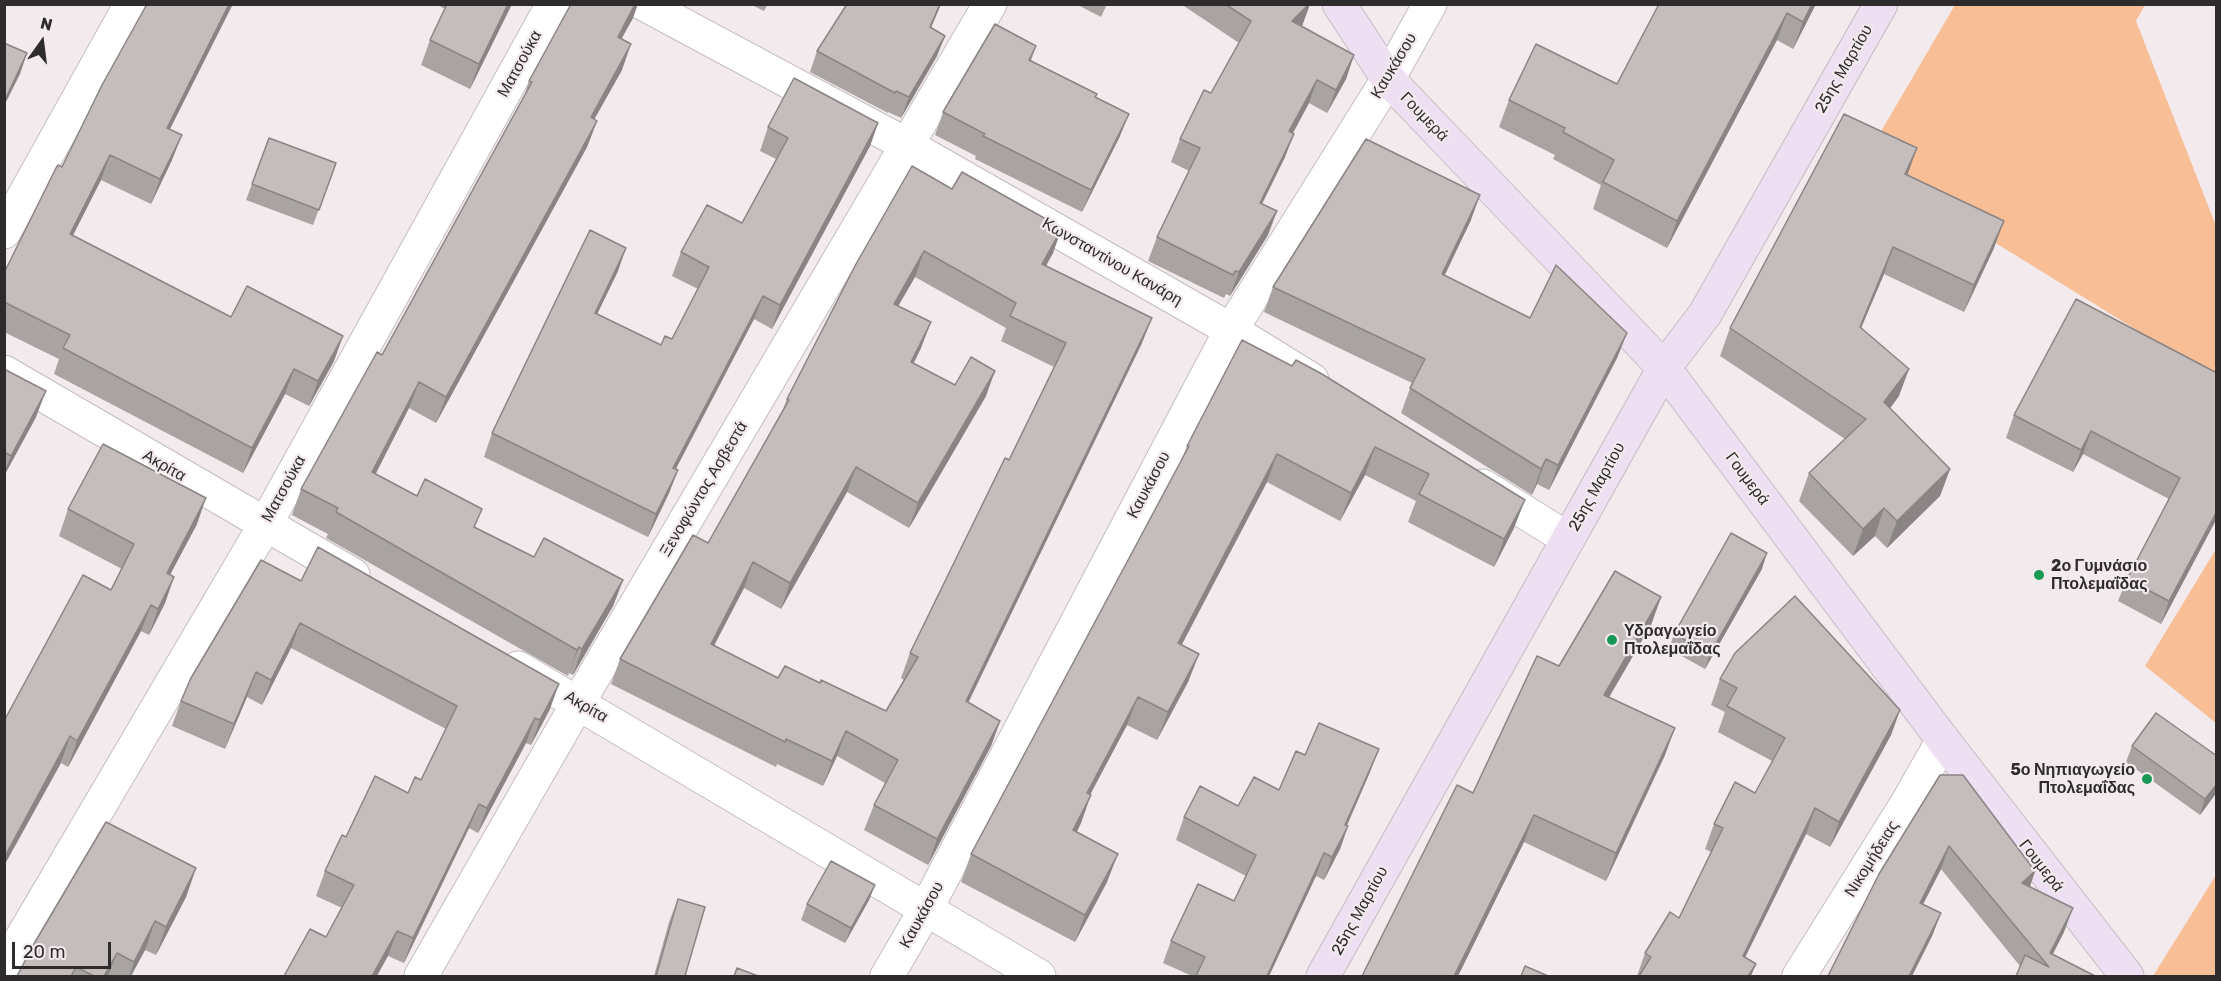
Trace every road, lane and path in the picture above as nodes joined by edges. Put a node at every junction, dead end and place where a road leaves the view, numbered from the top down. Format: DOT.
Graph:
graph roads {
  1 [pos="131,4"];
  2 [pos="553,4"];
  3 [pos="644,4"];
  4 [pos="990,4"];
  5 [pos="1339,4"];
  6 [pos="1430,4"];
  7 [pos="1881,4"];
  8 [pos="1388,79"];
  9 [pos="907,145"];
  10 [pos="4,232"];
  11 [pos="1231,330"];
  12 [pos="1664,368"];
  13 [pos="4,372"];
  14 [pos="1340,398"];
  15 [pos="1459,471"];
  16 [pos="265,525"];
  17 [pos="1568,539"];
  18 [pos="376,588"];
  19 [pos="487,651"];
  20 [pos="578,702"];
  21 [pos="1943,740"];
  22 [pos="926,909"];
  23 [pos="4,968"];
  24 [pos="421,976"];
  25 [pos="887,976"];
  26 [pos="1039,976"];
  27 [pos="1323,976"];
  28 [pos="1798,976"];
  29 [pos="2127,976"];
  1 -- 10 [label="street"];
  2 -- 16 [label="street, Ματσούκα"];
  3 -- 9 [label="street, Κωνσταντίνου Κανάρη"];
  4 -- 9 [label="street, Ξενοφώντος Ασβεστά"];
  5 -- 8 [label="street, Γουμερά"];
  6 -- 8 [label="street, Καυκάσου"];
  7 -- 12 [label="street, 25ης Μαρτίου"];
  8 -- 11 [label="street, Καυκάσου"];
  8 -- 12 [label="street, Γουμερά"];
  9 -- 11 [label="street, Κωνσταντίνου Κανάρη"];
  9 -- 20 [label="street, Ξενοφώντος Ασβεστά"];
  11 -- 14 [label="street, Κωνσταντίνου Κανάρη"];
  11 -- 22 [label="street, Καυκάσου"];
  12 -- 17 [label="street, 25ης Μαρτίου"];
  12 -- 21 [label="street, Γουμερά"];
  13 -- 16 [label="street, Ακρίτα"];
  15 -- 17 [label="street"];
  16 -- 18 [label="street, Ακρίτα"];
  16 -- 23 [label="street, Ματσούκα"];
  17 -- 27 [label="street, 25ης Μαρτίου"];
  19 -- 20 [label="street, Ακρίτα"];
  20 -- 22 [label="street, Ακρίτα"];
  20 -- 24 [label="street, Ξενοφώντος Ασβεστά"];
  21 -- 28 [label="street, Νικομήδειας"];
  21 -- 29 [label="street, Γουμερά"];
  22 -- 25 [label="street, Καυκάσου"];
  22 -- 26 [label="street, Ακρίτα"];
}
